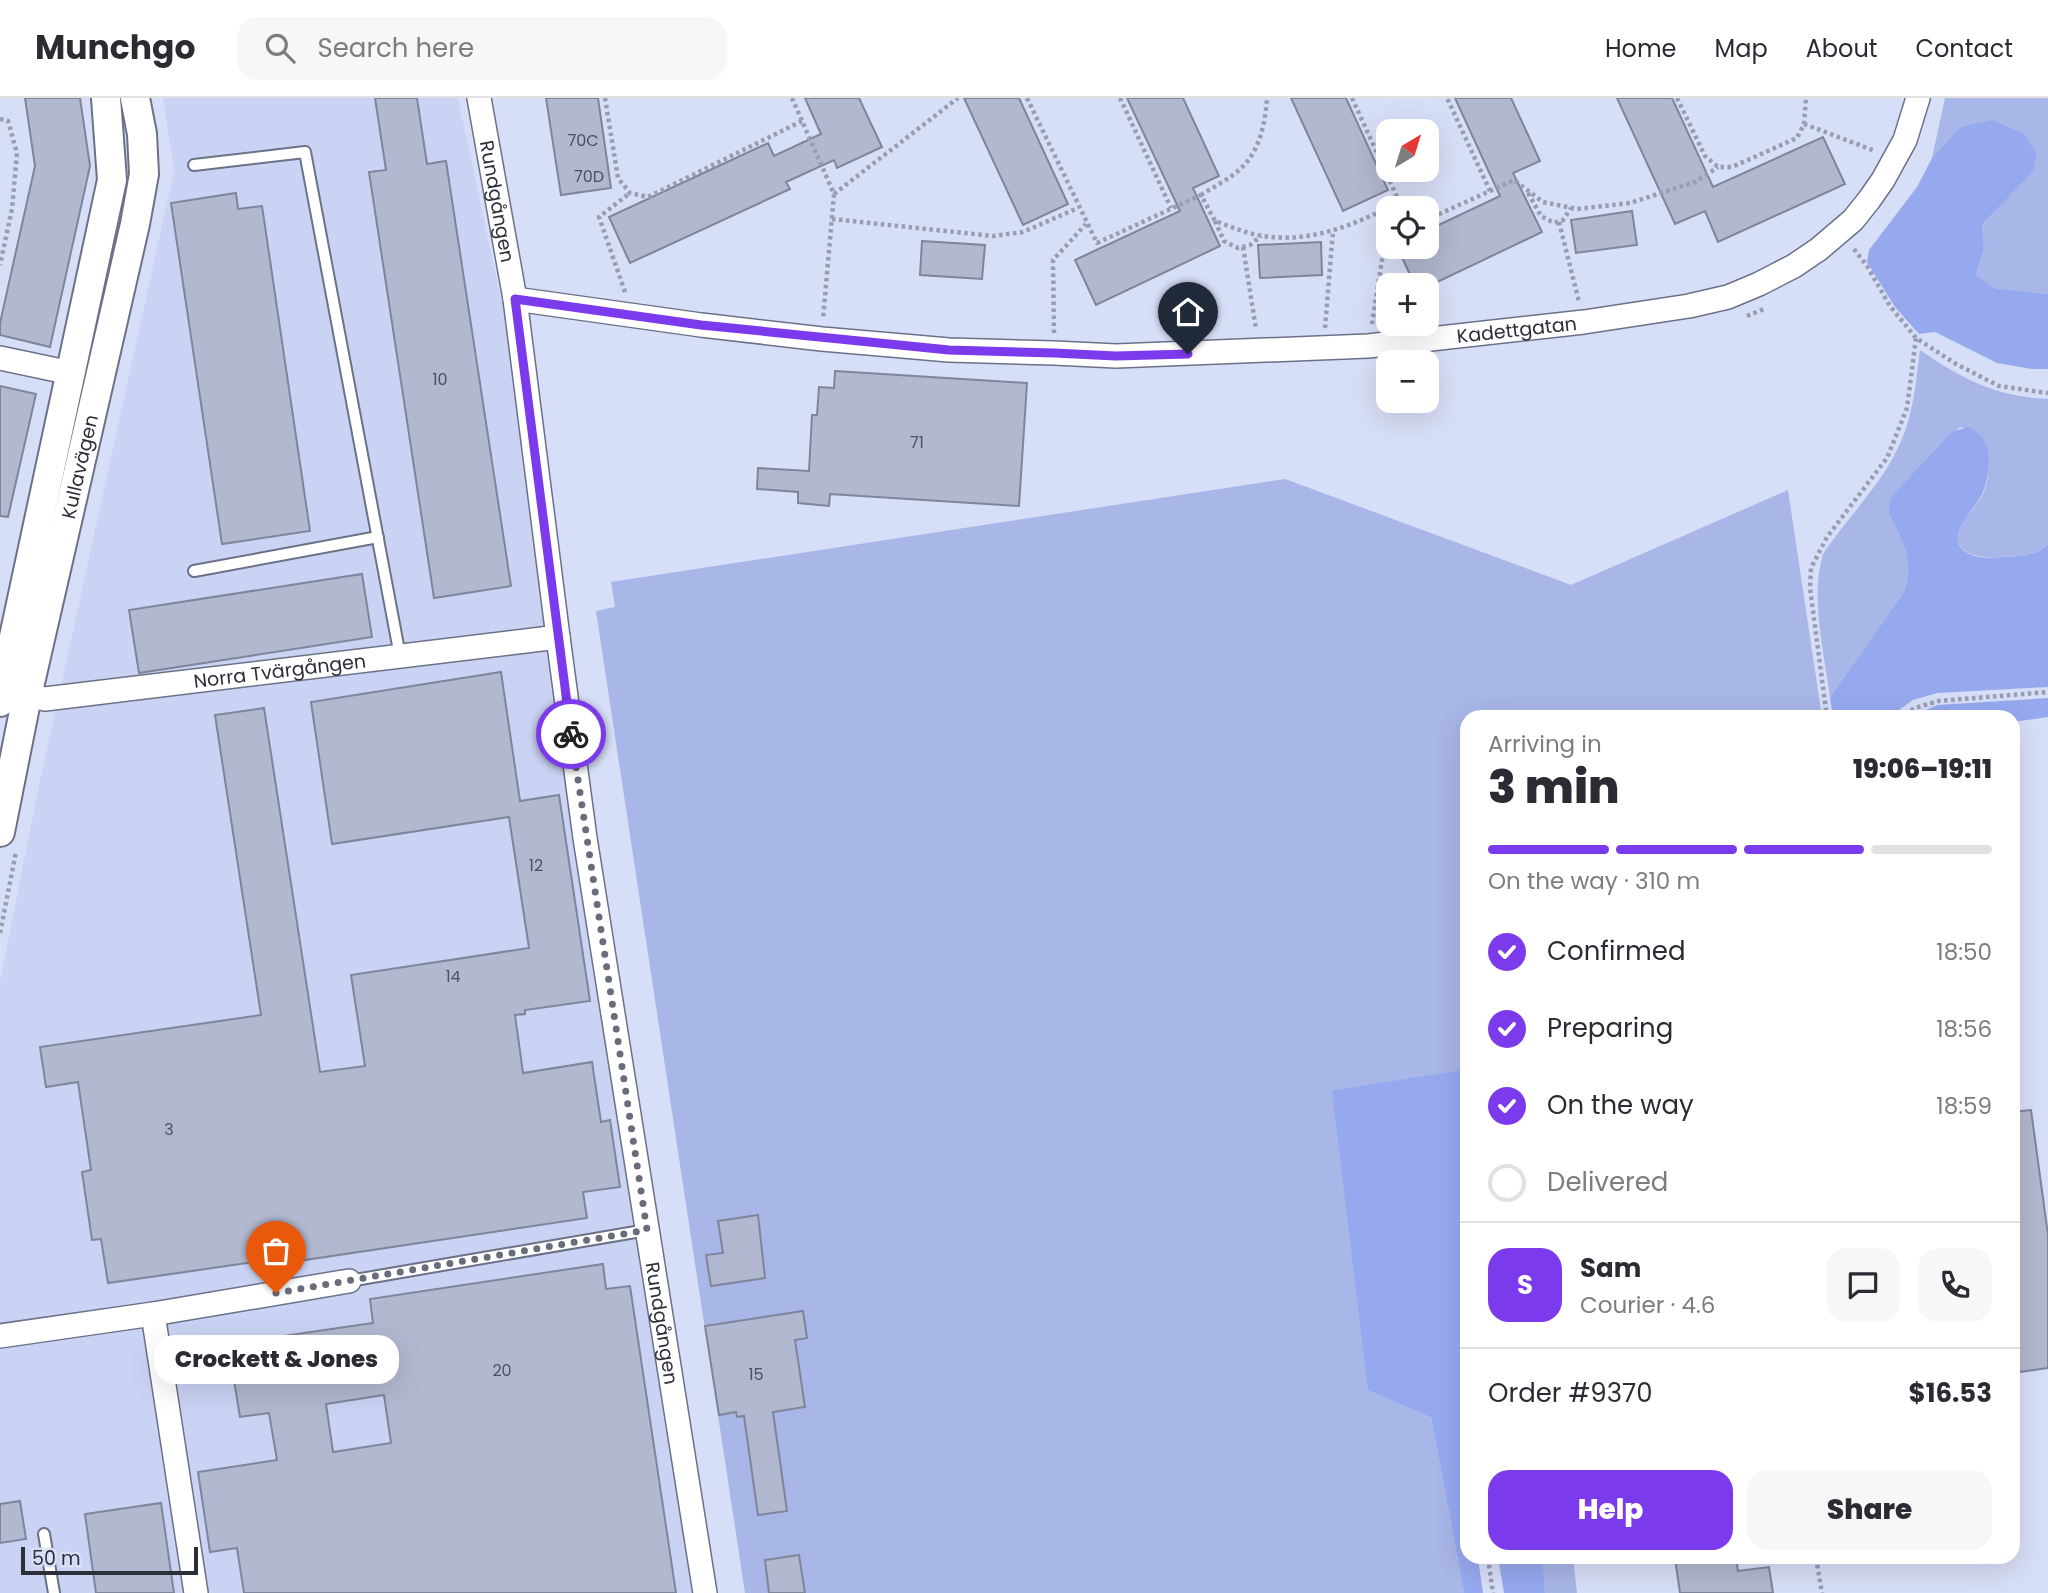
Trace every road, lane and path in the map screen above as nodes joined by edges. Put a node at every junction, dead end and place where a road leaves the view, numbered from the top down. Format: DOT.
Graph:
graph roads {
  1 [pos="106,98"];
  2 [pos="135,98"];
  3 [pos="479,98"];
  4 [pos="605,98"];
  5 [pos="792,98"];
  6 [pos="958,98"];
  7 [pos="1027,98"];
  8 [pos="1120,98"];
  9 [pos="1267,98"];
  10 [pos="1352,98"];
  11 [pos="1447,98"];
  12 [pos="1677,98"];
  13 [pos="1806,98"];
  14 [pos="1917,98"];
  15 [pos="0,119"];
  16 [pos="802,121"];
  17 [pos="1804,124"];
  18 [pos="1896,159"];
  19 [pos="194,165"];
  20 [pos="1718,167"];
  21 [pos="1526,190"];
  22 [pos="1490,191"];
  23 [pos="630,193"];
  24 [pos="834,194"];
  25 [pos="1200,195"];
  26 [pos="1396,196"];
  27 [pos="1079,208"];
  28 [pos="1171,208"];
  29 [pos="1571,208"];
  30 [pos="1439,214"];
  31 [pos="1376,215"];
  32 [pos="832,219"];
  33 [pos="1215,221"];
  34 [pos="1559,222"];
  35 [pos="1086,224"];
  36 [pos="0,227"];
  37 [pos="8,228"];
  38 [pos="1333,231"];
  39 [pos="1262,236"];
  40 [pos="1243,247"];
  41 [pos="1854,248"];
  42 [pos="1382,259"];
  43 [pos="0,265"];
  44 [pos="515,299"];
  45 [pos="633,316"];
  46 [pos="1584,322"];
  47 [pos="1916,338"];
  48 [pos="822,339"];
  49 [pos="1368,346"];
  50 [pos="1323,349"];
  51 [pos="1259,351"];
  52 [pos="1054,353"];
  53 [pos="0,358"];
  54 [pos="71,373"];
  55 [pos="2048,393"];
  56 [pos="378,537"];
  57 [pos="194,570"];
  58 [pos="558,638"];
  59 [pos="400,656"];
  60 [pos="2048,692"];
  61 [pos="7,695"];
  62 [pos="1826,710"];
  63 [pos="1911,710"];
  64 [pos="0,832"];
  65 [pos="647,1230"];
  66 [pos="349,1281"];
  67 [pos="153,1314"];
  68 [pos="0,1336"];
  69 [pos="44,1534"];
  70 [pos="1489,1564"];
  71 [pos="1817,1564"];
  72 [pos="54,1593"];
  73 [pos="196,1593"];
  74 [pos="705,1593"];
  75 [pos="1493,1593"];
  76 [pos="1822,1593"];
  1 -- 54 [label="street, Kullavägen"];
  2 -- 61 [label="street, Kullavägen"];
  3 -- 44 [label="street, Rundgången"];
  4 -- 23 [label="path"];
  5 -- 16 [label="path"];
  6 -- 24 [label="path"];
  7 -- 27 [label="path"];
  8 -- 28 [label="path"];
  9 -- 25 [label="path"];
  10 -- 26 [label="path"];
  11 -- 22 [label="path"];
  12 -- 20 [label="path"];
  13 -- 17 [label="path"];
  14 -- 18 [label="street, Kadettgatan"];
  15 -- 37 [label="path"];
  16 -- 23 [label="path"];
  16 -- 24 [label="path"];
  17 -- 18 [label="path"];
  17 -- 20 [label="path"];
  18 -- 46 [label="street, Kadettgatan"];
  19 -- 56 [label="lane"];
  20 -- 29 [label="path"];
  21 -- 22 [label="path"];
  21 -- 29 [label="path"];
  21 -- 34 [label="path"];
  22 -- 30 [label="path"];
  23 -- 45 [label="path"];
  24 -- 32 [label="path"];
  25 -- 28 [label="path"];
  25 -- 33 [label="path"];
  27 -- 32 [label="path"];
  27 -- 35 [label="path"];
  28 -- 35 [label="path"];
  29 -- 34 [label="path"];
  31 -- 38 [label="path"];
  32 -- 48 [label="path"];
  33 -- 39 [label="path"];
  33 -- 40 [label="path"];
  34 -- 46 [label="path"];
  35 -- 52 [label="path"];
  36 -- 37 [label="path"];
  37 -- 43 [label="path"];
  38 -- 39 [label="path"];
  38 -- 50 [label="path"];
  39 -- 40 [label="path"];
  40 -- 51 [label="path"];
  41 -- 47 [label="path"];
  42 -- 49 [label="path"];
  44 -- 45 [label="street, Kadettgatan"];
  44 -- 58 [label="street, Rundgången"];
  45 -- 48 [label="street, Kadettgatan"];
  46 -- 49 [label="street, Kadettgatan"];
  47 -- 55 [label="path"];
  47 -- 62 [label="path"];
  48 -- 52 [label="street, Kadettgatan"];
  49 -- 50 [label="street, Kadettgatan"];
  50 -- 51 [label="street, Kadettgatan"];
  51 -- 52 [label="street, Kadettgatan"];
  53 -- 54 [label="street"];
  54 -- 61 [label="street, Kullavägen"];
  56 -- 57 [label="lane"];
  56 -- 59 [label="lane"];
  58 -- 59 [label="street, Norra Tvärgången"];
  58 -- 65 [label="street, Rundgången"];
  59 -- 61 [label="street, Norra Tvärgången"];
  60 -- 63 [label="path"];
  61 -- 64 [label="street, Kullavägen"];
  65 -- 66 [label="lane"];
  65 -- 74 [label="street, Rundgången"];
  66 -- 67 [label="street"];
  67 -- 68 [label="street"];
  67 -- 73 [label="street"];
  69 -- 72 [label="lane"];
  70 -- 75 [label="path"];
  71 -- 76 [label="path"];
}
